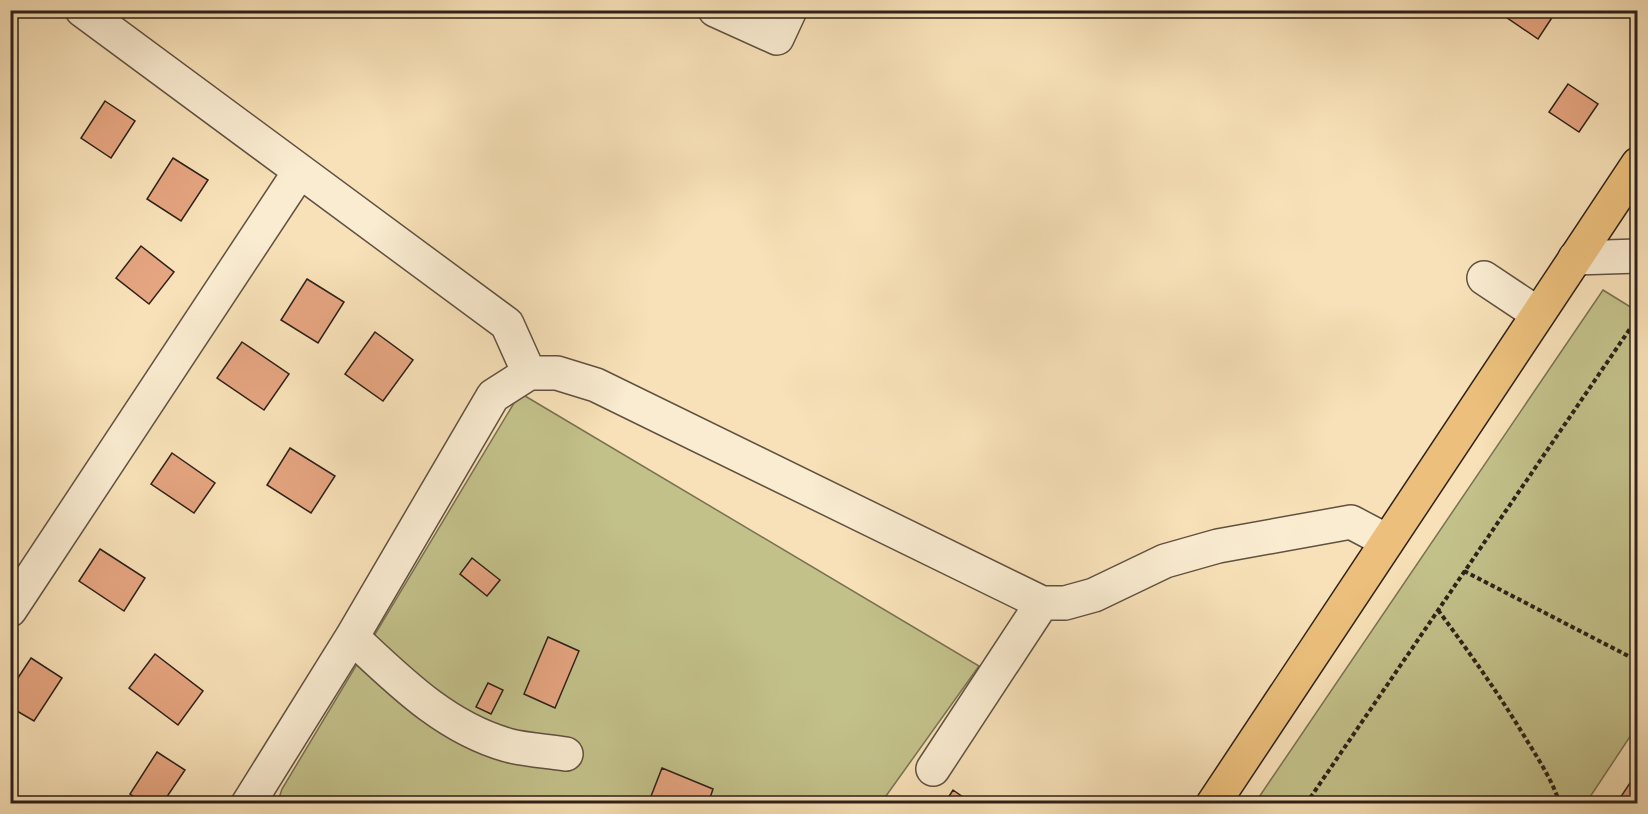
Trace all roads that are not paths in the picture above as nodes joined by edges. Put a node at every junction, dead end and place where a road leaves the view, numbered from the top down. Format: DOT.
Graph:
graph roads {
  1 [pos="82,10"];
  2 [pos="715,10"];
  3 [pos="790,10"];
  4 [pos="1638,164"];
  5 [pos="300,171"];
  6 [pos="1638,256"];
  7 [pos="1575,258"];
  8 [pos="1484,278"];
  9 [pos="1538,314"];
  10 [pos="529,373"];
  11 [pos="1387,541"];
  12 [pos="1042,603"];
  13 [pos="10,610"];
  14 [pos="352,637"];
  15 [pos="566,754"];
  16 [pos="933,769"];
  17 [pos="248,804"];
  18 [pos="1213,804"];
  1 -- 5 [label="street"];
  2 -- 3 [label="street"];
  4 -- 7 [label="main road"];
  5 -- 10 [label="street"];
  5 -- 13 [label="street"];
  6 -- 7 [label="street"];
  7 -- 9 [label="main road"];
  8 -- 9 [label="street"];
  9 -- 11 [label="main road"];
  10 -- 12 [label="street"];
  10 -- 14 [label="street"];
  11 -- 12 [label="street"];
  11 -- 18 [label="main road"];
  12 -- 16 [label="street"];
  14 -- 15 [label="street"];
  14 -- 17 [label="street"];
}
